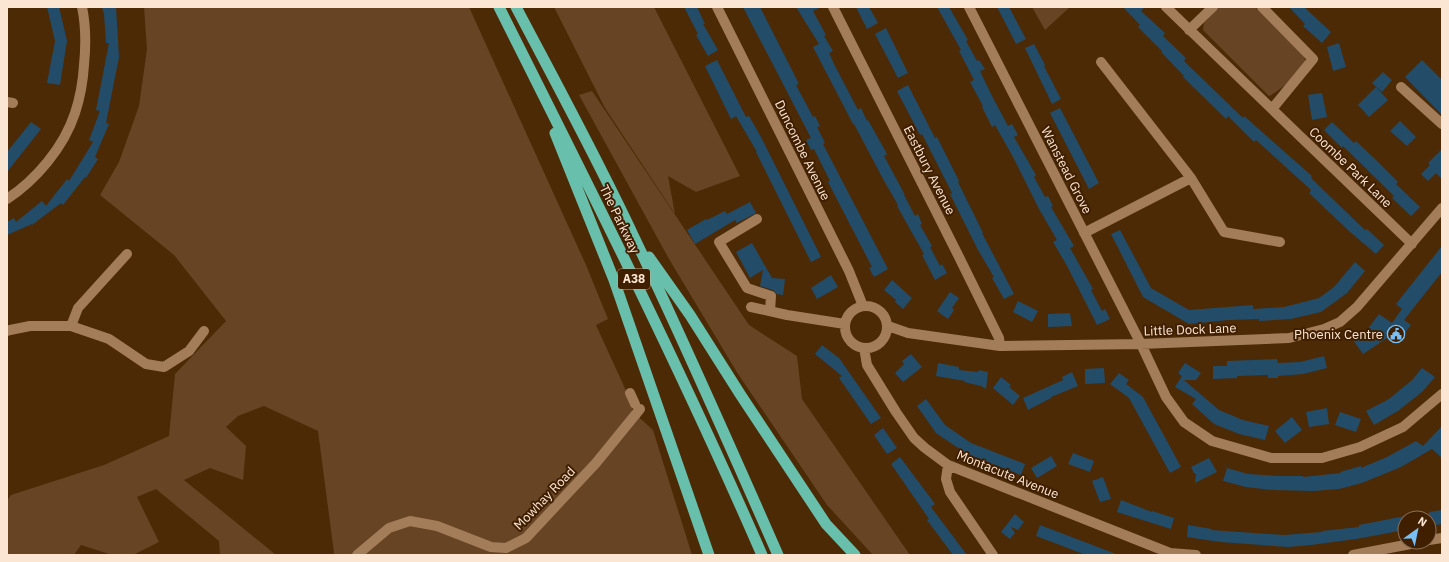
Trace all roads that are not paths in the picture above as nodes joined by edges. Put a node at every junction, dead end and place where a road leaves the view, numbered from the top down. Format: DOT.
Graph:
graph roads {
  1 [pos="82,7"];
  2 [pos="499,7"];
  3 [pos="516,7"];
  4 [pos="716,7"];
  5 [pos="833,7"];
  6 [pos="969,7"];
  7 [pos="1166,7"];
  8 [pos="1213,7"];
  9 [pos="1262,7"];
  10 [pos="1189,30"];
  11 [pos="1101,62"];
  12 [pos="531,71"];
  13 [pos="1401,87"];
  14 [pos="1272,110"];
  15 [pos="1442,124"];
  16 [pos="1191,178"];
  17 [pos="7,199"];
  18 [pos="1442,208"];
  19 [pos="757,219"];
  20 [pos="1084,233"];
  21 [pos="633,234"];
  22 [pos="1280,242"];
  23 [pos="1412,244"];
  24 [pos="127,254"];
  25 [pos="863,306"];
  26 [pos="751,307"];
  27 [pos="770,311"];
  28 [pos="845,324"];
  29 [pos="71,326"];
  30 [pos="888,326"];
  31 [pos="204,331"];
  32 [pos="7,332"];
  33 [pos="1141,344"];
  34 [pos="1000,346"];
  35 [pos="864,348"];
  36 [pos="630,393"];
  37 [pos="1442,394"];
  38 [pos="948,465"];
  39 [pos="1397,547"];
  40 [pos="1170,554"];
  41 [pos="357,555"];
  42 [pos="709,555"];
  43 [pos="762,555"];
  44 [pos="778,555"];
  45 [pos="855,555"];
  46 [pos="993,555"];
  47 [pos="1196,555"];
  48 [pos="1353,555"];
  1 -- 17 [label="street"];
  2 -- 12 [label="highway, The Parkway / A38"];
  3 -- 21 [label="highway, The Parkway / A38"];
  4 -- 25 [label="street, Duncombe Avenue"];
  5 -- 34 [label="street, Eastbury Avenue"];
  6 -- 20 [label="street, Wanstead Grove"];
  7 -- 10 [label="street, Coombe Park Lane"];
  8 -- 10 [label="street"];
  9 -- 14 [label="street"];
  10 -- 14 [label="street, Coombe Park Lane"];
  11 -- 16 [label="street"];
  12 -- 42 [label="highway, A38"];
  12 -- 43 [label="highway, The Parkway / A38"];
  13 -- 15 [label="street"];
  14 -- 23 [label="street, Coombe Park Lane"];
  16 -- 20 [label="street"];
  16 -- 22 [label="street"];
  18 -- 23 [label="street, Little Dock Lane"];
  19 -- 27 [label="street"];
  20 -- 33 [label="street, Wanstead Grove"];
  21 -- 44 [label="highway, The Parkway / A38"];
  21 -- 45 [label="highway, A38"];
  23 -- 33 [label="street, Little Dock Lane"];
  24 -- 29 [label="street"];
  25 -- 28 [label="street"];
  25 -- 30 [label="street"];
  26 -- 27 [label="street"];
  27 -- 28 [label="street"];
  28 -- 35 [label="street"];
  29 -- 31 [label="street"];
  29 -- 32 [label="street"];
  30 -- 34 [label="street, Little Dock Lane"];
  30 -- 35 [label="street"];
  33 -- 34 [label="street, Little Dock Lane"];
  33 -- 37 [label="street, Wanstead Grove"];
  35 -- 38 [label="street, Montacute Avenue"];
  36 -- 41 [label="street, Mowhay Road"];
  38 -- 40 [label="street, Montacute Avenue"];
  38 -- 46 [label="street"];
  39 -- 48 [label="street"];
  40 -- 47 [label="street, Montacute Avenue"];
}
